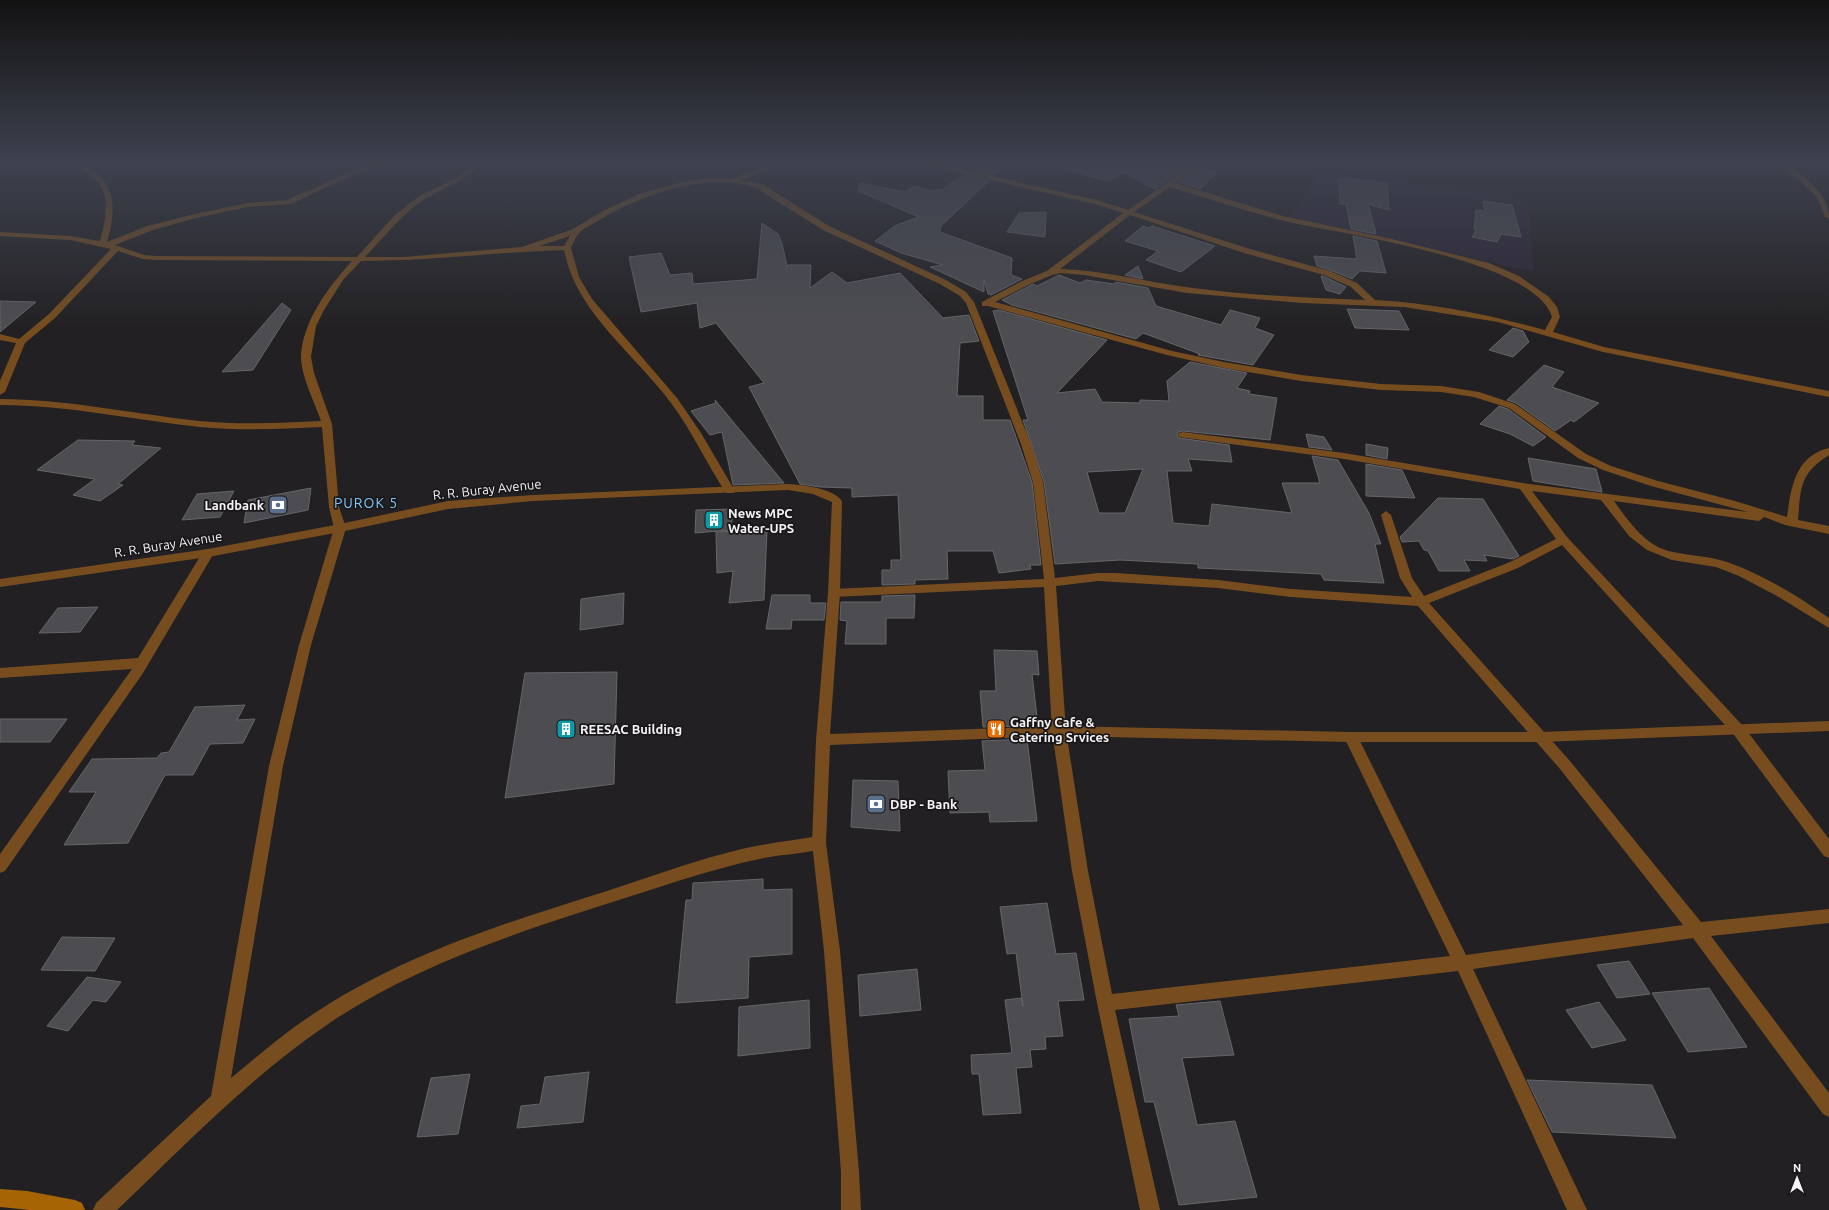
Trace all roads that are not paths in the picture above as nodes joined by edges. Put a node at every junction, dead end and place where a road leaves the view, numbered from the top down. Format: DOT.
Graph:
graph roads {
  1 [pos="109,217"];
  2 [pos="190,217"];
  3 [pos="400,217"];
  4 [pos="599,217"];
  5 [pos="807,217"];
  6 [pos="1122,217"];
  7 [pos="1146,217"];
  8 [pos="1280,217"];
  9 [pos="576,231"];
  10 [pos="0,234"];
  11 [pos="109,246"];
  12 [pos="567,248"];
  13 [pos="523,250"];
  14 [pos="358,260"];
  15 [pos="1050,273"];
  16 [pos="1372,302"];
  17 [pos="988,303"];
  18 [pos="973,310"];
  19 [pos="1548,334"];
  20 [pos="0,337"];
  21 [pos="21,342"];
  22 [pos="0,392"];
  23 [pos="1829,394"];
  24 [pos="0,402"];
  25 [pos="327,424"];
  26 [pos="1183,435"];
  27 [pos="1829,451"];
  28 [pos="1522,486"];
  29 [pos="730,490"];
  30 [pos="1605,498"];
  31 [pos="1386,515"];
  32 [pos="1792,522"];
  33 [pos="340,528"];
  34 [pos="1829,530"];
  35 [pos="1563,540"];
  36 [pos="208,552"];
  37 [pos="0,583"];
  38 [pos="1050,583"];
  39 [pos="834,593"];
  40 [pos="1421,602"];
  41 [pos="1829,624"];
  42 [pos="142,663"];
  43 [pos="0,673"];
  44 [pos="1829,726"];
  45 [pos="1059,731"];
  46 [pos="1738,731"];
  47 [pos="1351,737"];
  48 [pos="1541,737"];
  49 [pos="823,740"];
  50 [pos="819,843"];
  51 [pos="1829,851"];
  52 [pos="0,866"];
  53 [pos="1829,916"];
  54 [pos="1697,930"];
  55 [pos="1462,963"];
  56 [pos="1105,1003"];
  57 [pos="219,1100"];
  58 [pos="1829,1108"];
  59 [pos="0,1198"];
  60 [pos="75,1210"];
  61 [pos="102,1210"];
  62 [pos="851,1210"];
  63 [pos="1150,1210"];
  64 [pos="1577,1210"];
  1 -- 11 [label="street"];
  2 -- 11 [label="street"];
  3 -- 14 [label="street"];
  4 -- 9 [label="street"];
  5 -- 18 [label="street"];
  6 -- 15 [label="street"];
  7 -- 16 [label="street"];
  8 -- 19 [label="street"];
  9 -- 12 [label="street"];
  9 -- 13 [label="street"];
  10 -- 11 [label="street"];
  11 -- 14 [label="street"];
  11 -- 21 [label="street"];
  12 -- 13 [label="street"];
  12 -- 29 [label="street"];
  13 -- 14 [label="street"];
  14 -- 25 [label="street"];
  15 -- 16 [label="street"];
  15 -- 17 [label="street"];
  16 -- 19 [label="street"];
  17 -- 18 [label="street"];
  17 -- 32 [label="street"];
  18 -- 38 [label="street"];
  19 -- 23 [label="street"];
  20 -- 21 [label="street"];
  21 -- 22 [label="street"];
  24 -- 25 [label="street"];
  25 -- 33 [label="street"];
  26 -- 28 [label="street"];
  27 -- 32 [label="street"];
  28 -- 30 [label="street"];
  28 -- 35 [label="street"];
  29 -- 33 [label="street, R. R. Buray Avenue"];
  29 -- 39 [label="street, R. R. Buray Avenue"];
  30 -- 32 [label="street"];
  30 -- 41 [label="street"];
  31 -- 40 [label="street"];
  32 -- 34 [label="street"];
  33 -- 36 [label="street, R. R. Buray Avenue"];
  33 -- 57 [label="street"];
  35 -- 40 [label="street"];
  35 -- 46 [label="street"];
  36 -- 37 [label="street, R. R. Buray Avenue"];
  36 -- 42 [label="street"];
  38 -- 39 [label="street"];
  38 -- 40 [label="street"];
  38 -- 45 [label="street"];
  39 -- 49 [label="street"];
  40 -- 48 [label="street"];
  42 -- 43 [label="street"];
  42 -- 52 [label="street"];
  44 -- 46 [label="street"];
  45 -- 47 [label="street"];
  45 -- 49 [label="street"];
  45 -- 56 [label="street"];
  46 -- 48 [label="street"];
  46 -- 51 [label="street"];
  47 -- 48 [label="street"];
  47 -- 55 [label="street"];
  48 -- 54 [label="street"];
  49 -- 50 [label="street"];
  50 -- 57 [label="street"];
  50 -- 62 [label="street"];
  53 -- 54 [label="street"];
  54 -- 55 [label="street"];
  54 -- 58 [label="street"];
  55 -- 56 [label="street"];
  55 -- 64 [label="street"];
  56 -- 63 [label="street"];
  57 -- 61 [label="street"];
  59 -- 60 [label="main road"];
}
